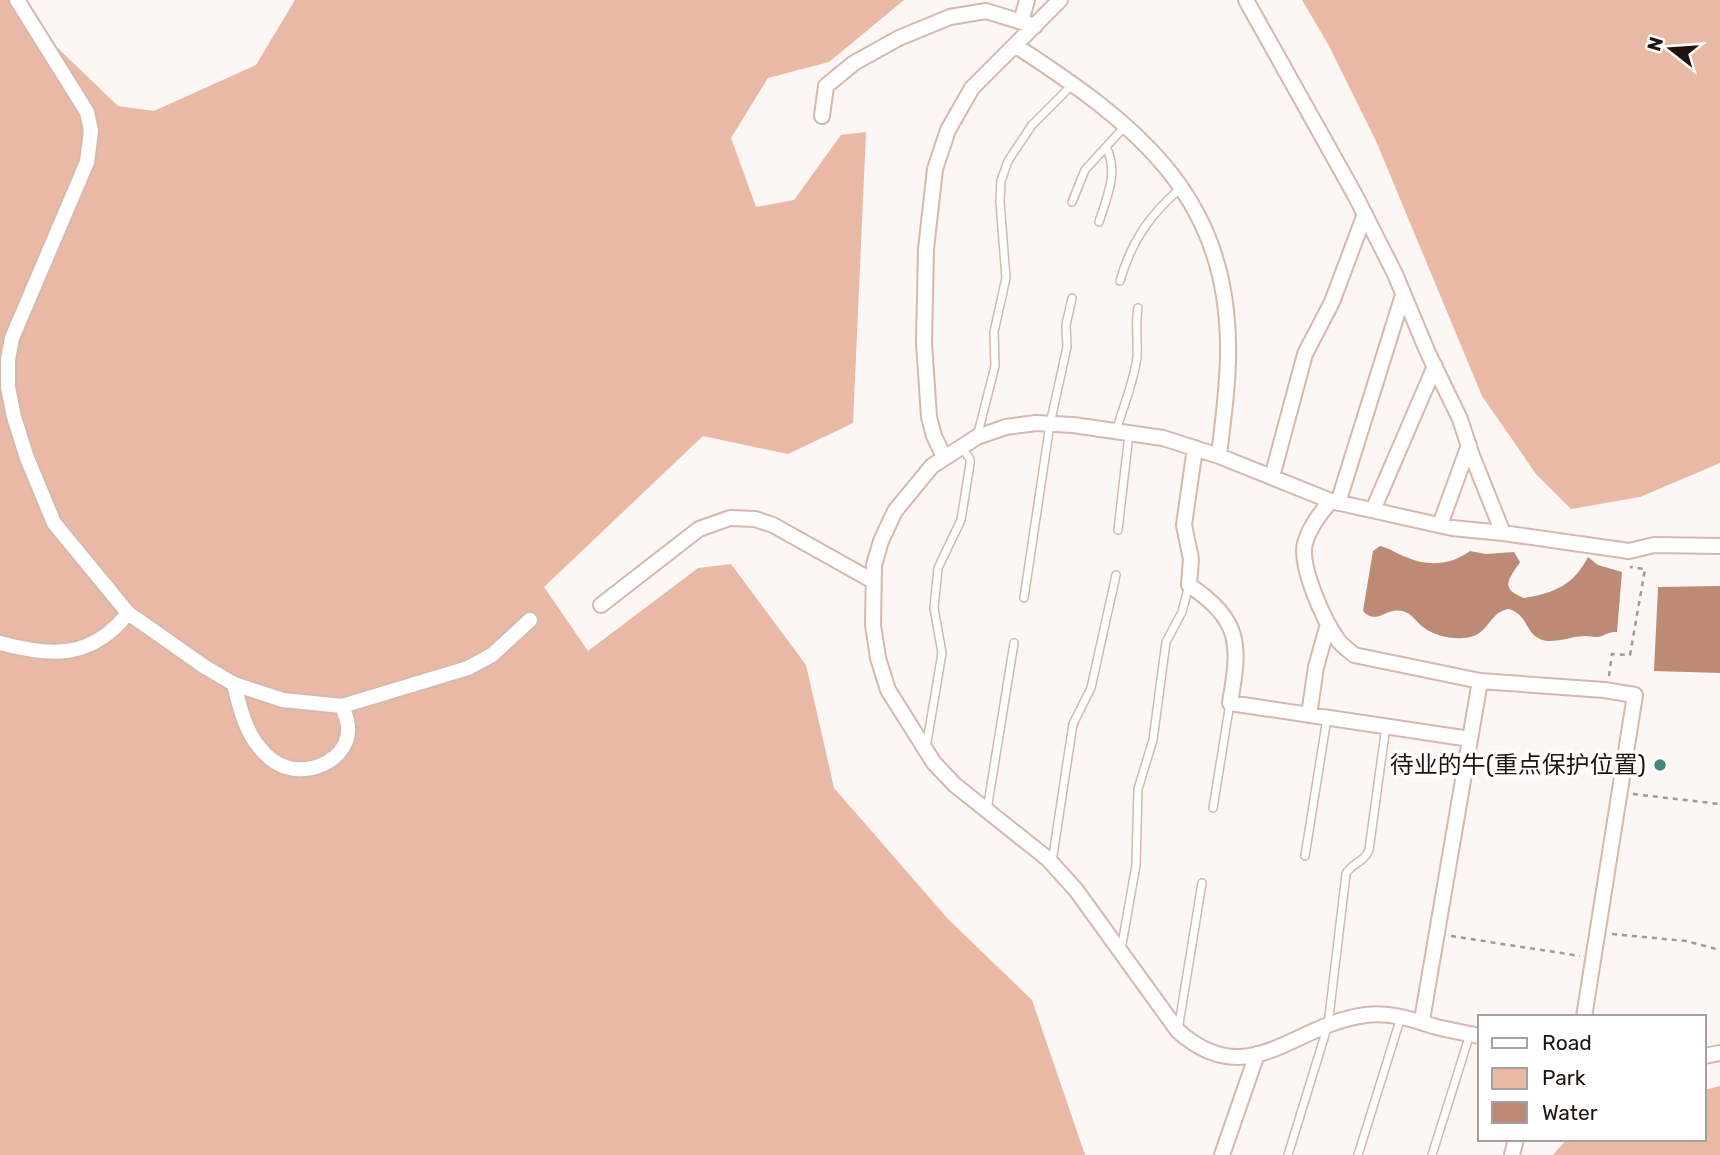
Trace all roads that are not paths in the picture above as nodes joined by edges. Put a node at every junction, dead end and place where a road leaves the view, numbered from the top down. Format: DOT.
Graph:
graph roads {
  1 [pos="17,0"];
  2 [pos="1027,0"];
  3 [pos="1060,0"];
  4 [pos="1246,0"];
  5 [pos="1028,24"];
  6 [pos="1016,46"];
  7 [pos="1074,83"];
  8 [pos="822,116"];
  9 [pos="1126,124"];
  10 [pos="1106,147"];
  11 [pos="1181,188"];
  12 [pos="1072,202"];
  13 [pos="1364,214"];
  14 [pos="1100,222"];
  15 [pos="1120,281"];
  16 [pos="1404,295"];
  17 [pos="1072,298"];
  18 [pos="1138,308"];
  19 [pos="1435,366"];
  20 [pos="1050,424"];
  21 [pos="1122,432"];
  22 [pos="977,437"];
  23 [pos="1469,445"];
  24 [pos="961,446"];
  25 [pos="1195,448"];
  26 [pos="1219,456"];
  27 [pos="944,457"];
  28 [pos="1272,477"];
  29 [pos="1334,502"];
  30 [pos="1373,510"];
  31 [pos="1440,525"];
  32 [pos="1118,530"];
  33 [pos="1503,533"];
  34 [pos="1720,546"];
  35 [pos="1116,575"];
  36 [pos="873,581"];
  37 [pos="1189,585"];
  38 [pos="1024,598"];
  39 [pos="600,605"];
  40 [pos="128,613"];
  41 [pos="530,620"];
  42 [pos="1328,624"];
  43 [pos="0,643"];
  44 [pos="1014,643"];
  45 [pos="1480,681"];
  46 [pos="234,684"];
  47 [pos="1230,703"];
  48 [pos="342,706"];
  49 [pos="1309,715"];
  50 [pos="1327,717"];
  51 [pos="1386,726"];
  52 [pos="1470,739"];
  53 [pos="925,749"];
  54 [pos="1213,808"];
  55 [pos="987,811"];
  56 [pos="1304,856"];
  57 [pos="1051,863"];
  58 [pos="1202,883"];
  59 [pos="1121,951"];
  60 [pos="1584,1015"];
  61 [pos="1401,1017"];
  62 [pos="1422,1020"];
  63 [pos="1328,1025"];
  64 [pos="1178,1031"];
  65 [pos="1475,1035"];
  66 [pos="1257,1054"];
  67 [pos="1222,1155"];
  68 [pos="1288,1155"];
  69 [pos="1358,1155"];
  70 [pos="1432,1155"];
  1 -- 40 [label="street"];
  2 -- 5 [label="street"];
  3 -- 5 [label="street"];
  4 -- 13 [label="street"];
  5 -- 6 [label="street"];
  5 -- 8 [label="street"];
  6 -- 7 [label="street"];
  6 -- 27 [label="street"];
  7 -- 9 [label="street"];
  7 -- 22 [label="lane"];
  9 -- 10 [label="lane"];
  9 -- 11 [label="street"];
  10 -- 12 [label="lane"];
  10 -- 14 [label="lane"];
  11 -- 15 [label="lane"];
  11 -- 26 [label="street"];
  13 -- 16 [label="street"];
  13 -- 28 [label="street"];
  16 -- 19 [label="street"];
  16 -- 29 [label="street"];
  17 -- 20 [label="lane"];
  18 -- 21 [label="lane"];
  19 -- 23 [label="street"];
  19 -- 30 [label="street"];
  20 -- 21 [label="street"];
  20 -- 22 [label="street"];
  20 -- 38 [label="lane"];
  21 -- 25 [label="street"];
  21 -- 32 [label="lane"];
  22 -- 24 [label="street"];
  23 -- 31 [label="street"];
  23 -- 33 [label="street"];
  24 -- 27 [label="street"];
  24 -- 53 [label="lane"];
  25 -- 26 [label="street"];
  25 -- 37 [label="street"];
  26 -- 28 [label="street"];
  27 -- 36 [label="street"];
  28 -- 29 [label="street"];
  29 -- 30 [label="street"];
  29 -- 42 [label="street"];
  30 -- 31 [label="street"];
  31 -- 33 [label="street"];
  33 -- 34 [label="street"];
  35 -- 57 [label="lane"];
  36 -- 39 [label="street"];
  36 -- 53 [label="street"];
  37 -- 47 [label="street"];
  37 -- 59 [label="lane"];
  40 -- 43 [label="street"];
  40 -- 46 [label="street"];
  41 -- 48 [label="street"];
  42 -- 45 [label="street"];
  42 -- 49 [label="street"];
  44 -- 55 [label="lane"];
  45 -- 52 [label="street"];
  45 -- 60 [label="street"];
  46 -- 48 [label="street"];
  46 -- 48 [label="street"];
  47 -- 49 [label="street"];
  47 -- 54 [label="lane"];
  49 -- 50 [label="street"];
  50 -- 51 [label="street"];
  50 -- 56 [label="lane"];
  51 -- 52 [label="street"];
  51 -- 63 [label="lane"];
  52 -- 62 [label="street"];
  53 -- 55 [label="street"];
  55 -- 57 [label="street"];
  57 -- 59 [label="street"];
  58 -- 64 [label="lane"];
  59 -- 64 [label="street"];
  61 -- 62 [label="street"];
  61 -- 63 [label="street"];
  61 -- 69 [label="lane"];
  62 -- 65 [label="street"];
  63 -- 66 [label="street"];
  63 -- 68 [label="lane"];
  64 -- 66 [label="street"];
  65 -- 70 [label="lane"];
  66 -- 67 [label="street"];
}
